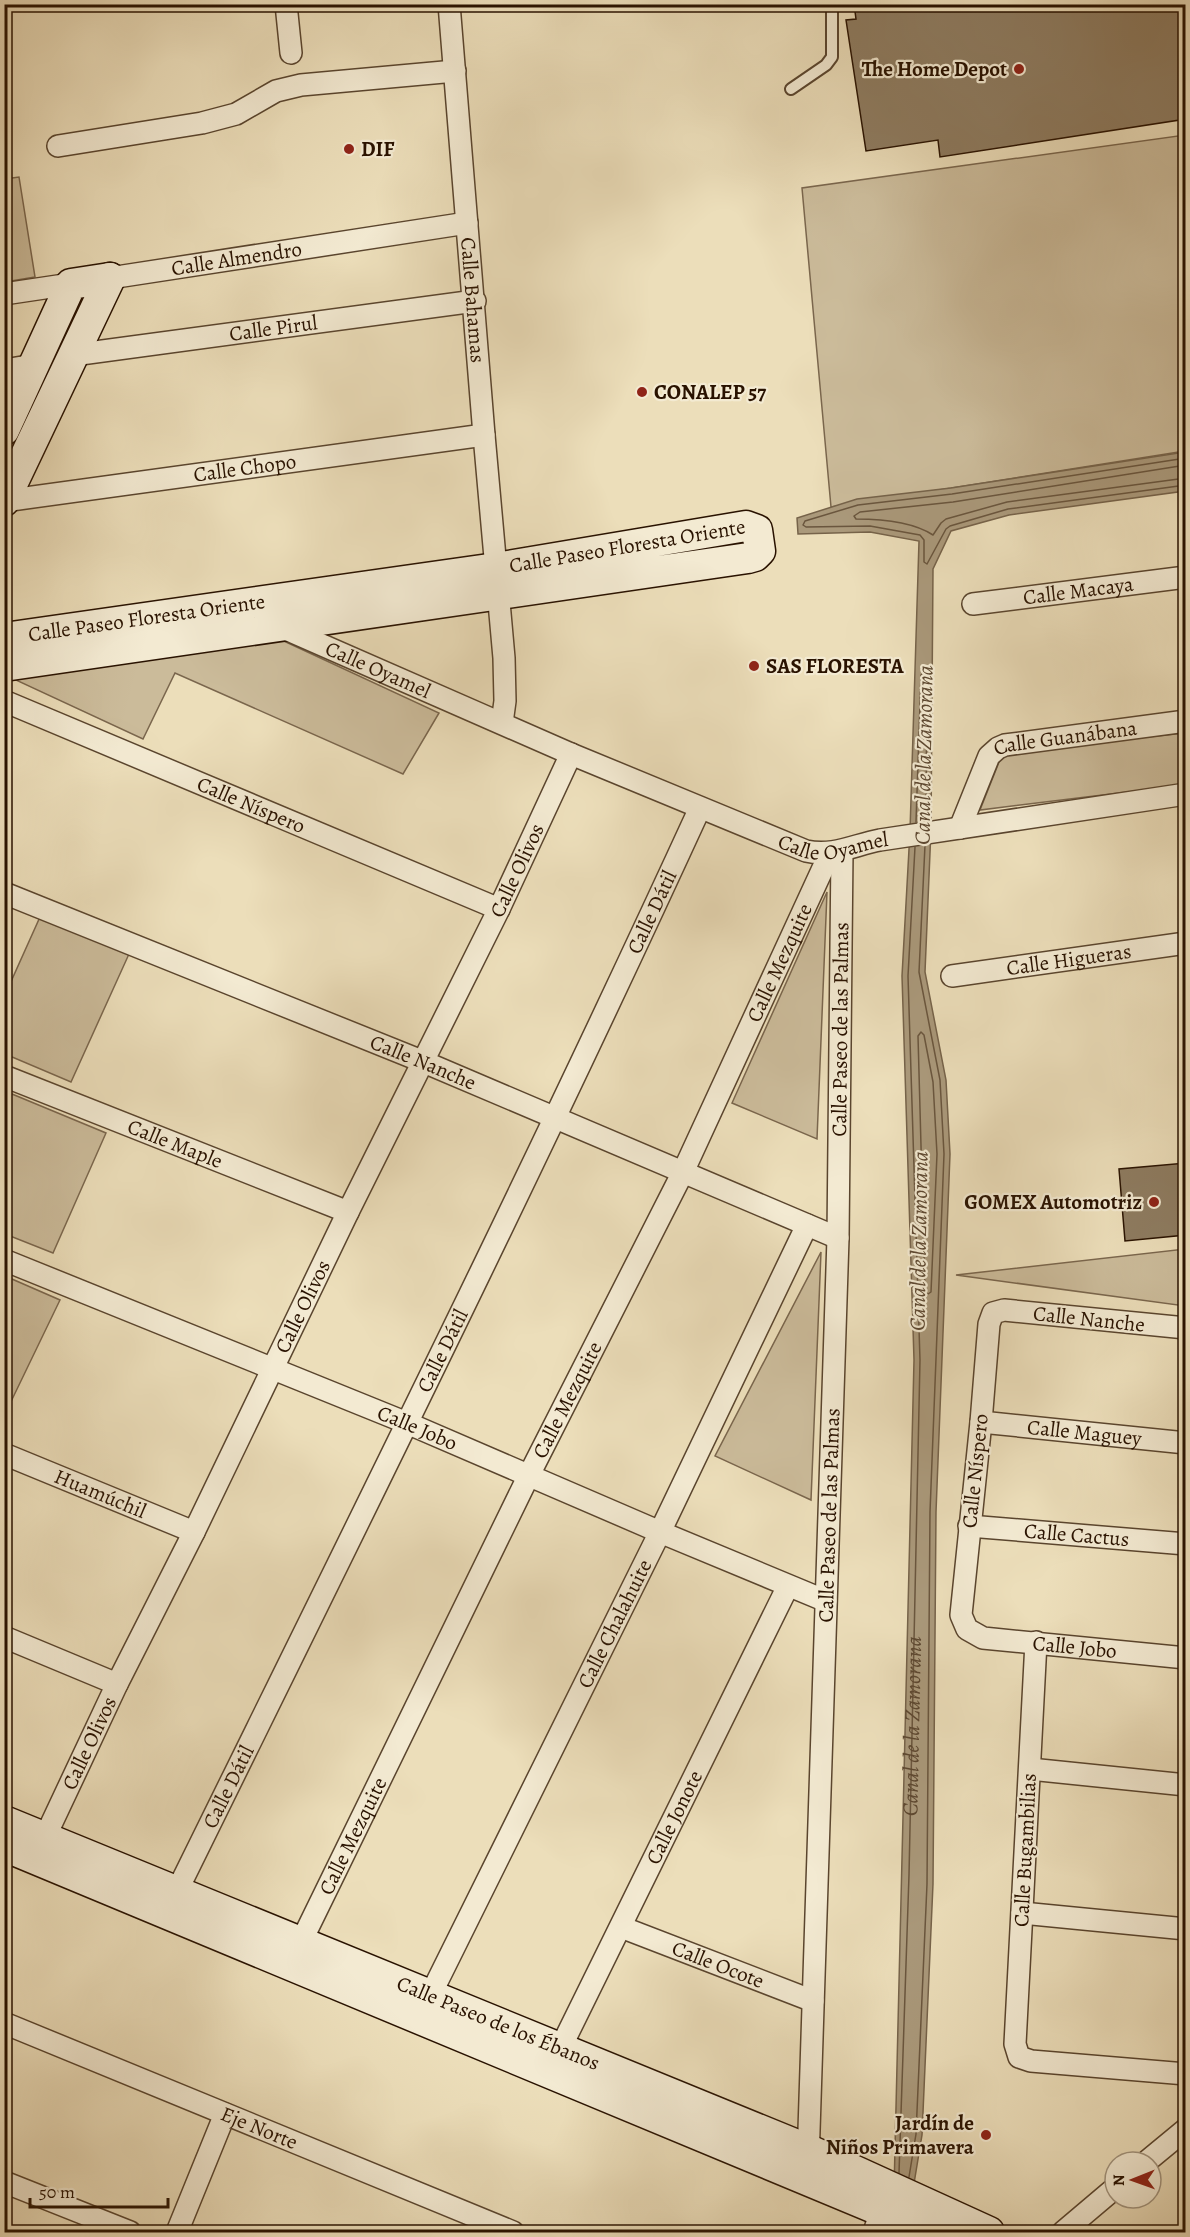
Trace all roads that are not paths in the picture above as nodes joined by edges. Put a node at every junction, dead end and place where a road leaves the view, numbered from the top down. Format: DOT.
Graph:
graph roads {
  1 [pos="286,4"];
  2 [pos="449,4"];
  3 [pos="832,4"];
  4 [pos="291,53"];
  5 [pos="454,59"];
  6 [pos="791,89"];
  7 [pos="58,146"];
  8 [pos="467,223"];
  9 [pos="110,278"];
  10 [pos="71,284"];
  11 [pos="4,294"];
  12 [pos="475,301"];
  13 [pos="73,355"];
  14 [pos="34,365"];
  15 [pos="4,370"];
  16 [pos="4,430"];
  17 [pos="484,435"];
  18 [pos="4,501"];
  19 [pos="1185,577"];
  20 [pos="497,581"];
  21 [pos="973,604"];
  22 [pos="275,613"];
  23 [pos="4,638"];
  24 [pos="4,666"];
  25 [pos="4,701"];
  26 [pos="1185,721"];
  27 [pos="502,723"];
  28 [pos="571,753"];
  29 [pos="1185,794"];
  30 [pos="700,808"];
  31 [pos="960,828"];
  32 [pos="836,852"];
  33 [pos="4,893"];
  34 [pos="499,909"];
  35 [pos="1185,943"];
  36 [pos="952,976"];
  37 [pos="424,1062"];
  38 [pos="4,1076"];
  39 [pos="554,1117"];
  40 [pos="683,1172"];
  41 [pos="348,1212"];
  42 [pos="807,1225"];
  43 [pos="838,1238"];
  44 [pos="4,1260"];
  45 [pos="993,1313"];
  46 [pos="1185,1328"];
  47 [pos="272,1368"];
  48 [pos="981,1422"];
  49 [pos="407,1423"];
  50 [pos="1185,1443"];
  51 [pos="4,1454"];
  52 [pos="529,1475"];
  53 [pos="969,1526"];
  54 [pos="194,1532"];
  55 [pos="660,1532"];
  56 [pos="1185,1544"];
  57 [pos="788,1586"];
  58 [pos="826,1601"];
  59 [pos="967,1629"];
  60 [pos="4,1637"];
  61 [pos="1036,1642"];
  62 [pos="1185,1658"];
  63 [pos="117,1684"];
  64 [pos="1030,1769"];
  65 [pos="1185,1785"];
  66 [pos="4,1821"];
  67 [pos="4,1846"];
  68 [pos="40,1848"];
  69 [pos="177,1891"];
  70 [pos="1022,1913"];
  71 [pos="621,1927"];
  72 [pos="1185,1929"];
  73 [pos="301,1942"];
  74 [pos="813,2001"];
  75 [pos="425,2007"];
  76 [pos="4,2023"];
  77 [pos="561,2047"];
  78 [pos="1185,2074"];
  79 [pos="225,2114"];
  80 [pos="1185,2129"];
  81 [pos="808,2150"];
  82 [pos="1160,2150"];
  83 [pos="807,2180"];
  84 [pos="4,2182"];
  85 [pos="1103,2198"];
  86 [pos="884,2211"];
  87 [pos="930,2223"];
  88 [pos="109,2229"];
  89 [pos="130,2232"];
  90 [pos="177,2232"];
  91 [pos="513,2232"];
  92 [pos="989,2232"];
  93 [pos="1063,2232"];
  1 -- 4 [label="street"];
  2 -- 5 [label="street, Calle Bahamas"];
  3 -- 6 [label="lane"];
  5 -- 7 [label="street"];
  5 -- 8 [label="street, Calle Bahamas"];
  8 -- 9 [label="street, Calle Almendro"];
  8 -- 12 [label="street, Calle Bahamas"];
  9 -- 10 [label="main road, Calle Almendro"];
  9 -- 13 [label="main road"];
  10 -- 11 [label="street, Calle Almendro"];
  10 -- 14 [label="main road"];
  12 -- 13 [label="street, Calle Pirul"];
  12 -- 17 [label="street, Calle Bahamas"];
  13 -- 18 [label="main road"];
  14 -- 15 [label="street"];
  14 -- 16 [label="main road"];
  17 -- 18 [label="street, Calle Chopo"];
  17 -- 20 [label="street, Calle Bahamas"];
  19 -- 21 [label="street, Calle Macaya"];
  20 -- 20 [label="main road, Calle Paseo Floresta Oriente"];
  20 -- 22 [label="main road, Calle Paseo Floresta Oriente"];
  20 -- 27 [label="street"];
  22 -- 23 [label="main road, Calle Paseo Floresta Oriente"];
  22 -- 24 [label="main road, Calle Paseo Floresta Oriente"];
  22 -- 27 [label="street, Calle Oyamel"];
  25 -- 34 [label="street, Calle Níspero"];
  26 -- 31 [label="street, Calle Guanábana"];
  27 -- 28 [label="street, Calle Oyamel"];
  28 -- 30 [label="street, Calle Oyamel"];
  28 -- 34 [label="street, Calle Olivos"];
  29 -- 31 [label="street, Calle Oyamel"];
  30 -- 32 [label="street, Calle Oyamel"];
  30 -- 39 [label="street, Calle Dátil"];
  31 -- 32 [label="street, Calle Oyamel"];
  32 -- 40 [label="street, Calle Mezquite"];
  32 -- 43 [label="street, Calle Paseo de las Palmas"];
  33 -- 37 [label="street, Calle Nanche"];
  34 -- 37 [label="street, Calle Olivos"];
  35 -- 36 [label="street, Calle Higueras"];
  37 -- 39 [label="street, Calle Nanche"];
  37 -- 41 [label="street, Calle Olivos"];
  38 -- 41 [label="street, Calle Maple"];
  39 -- 40 [label="street, Calle Nanche"];
  39 -- 49 [label="street, Calle Dátil"];
  40 -- 42 [label="street, Calle Nanche"];
  40 -- 52 [label="street, Calle Mezquite"];
  41 -- 47 [label="street, Calle Olivos"];
  42 -- 43 [label="street, Calle Nanche"];
  42 -- 55 [label="street, Calle Chalahuite"];
  43 -- 58 [label="street, Calle Paseo de las Palmas"];
  44 -- 47 [label="street, Calle Jobo"];
  45 -- 46 [label="street, Calle Nanche"];
  45 -- 48 [label="street, Calle Níspero"];
  47 -- 49 [label="street, Calle Jobo"];
  47 -- 54 [label="street, Calle Olivos"];
  48 -- 50 [label="street, Calle Maguey"];
  48 -- 53 [label="street, Calle Níspero"];
  49 -- 52 [label="street, Calle Jobo"];
  49 -- 69 [label="street, Calle Dátil"];
  51 -- 54 [label="street, Huamúchil"];
  52 -- 55 [label="street, Calle Jobo"];
  52 -- 73 [label="street, Calle Mezquite"];
  53 -- 56 [label="street, Calle Cactus"];
  53 -- 59 [label="street, Calle Níspero"];
  54 -- 63 [label="street, Calle Olivos"];
  55 -- 57 [label="street, Calle Jobo"];
  55 -- 75 [label="street, Calle Chalahuite"];
  57 -- 58 [label="street, Calle Jobo"];
  57 -- 71 [label="street, Calle Jonote"];
  58 -- 74 [label="street, Calle Paseo de las Palmas"];
  59 -- 61 [label="street, Calle Jobo"];
  60 -- 63 [label="street"];
  61 -- 62 [label="street, Calle Jobo"];
  61 -- 64 [label="street, Calle Bugambilias"];
  63 -- 68 [label="street, Calle Olivos"];
  64 -- 65 [label="street"];
  64 -- 70 [label="street, Calle Bugambilias"];
  66 -- 68 [label="main road, Calle Paseo de los Ébanos"];
  67 -- 68 [label="main road, Calle Paseo de los Ébanos"];
  68 -- 69 [label="main road, Calle Paseo de los Ébanos"];
  68 -- 75 [label="main road, Calle Paseo de los Ébanos"];
  69 -- 73 [label="main road, Calle Paseo de los Ébanos"];
  70 -- 72 [label="street"];
  70 -- 78 [label="street, Calle Bugambilias"];
  71 -- 74 [label="street, Calle Ocote"];
  71 -- 77 [label="street, Calle Jonote"];
  73 -- 75 [label="main road, Calle Paseo de los Ébanos"];
  74 -- 81 [label="street, Calle Paseo de las Palmas"];
  75 -- 77 [label="main road, Calle Paseo de los Ébanos"];
  75 -- 83 [label="main road, Calle Paseo de los Ébanos"];
  76 -- 79 [label="street, Eje Norte"];
  77 -- 81 [label="main road, Calle Paseo de los Ébanos"];
  79 -- 90 [label="street"];
  79 -- 91 [label="street, Eje Norte"];
  80 -- 82 [label="street"];
  81 -- 83 [label="street, Calle Paseo de las Palmas"];
  81 -- 86 [label="main road, Calle Paseo de los Ébanos"];
  83 -- 86 [label="main road, Calle Paseo de los Ébanos"];
  84 -- 88 [label="street"];
  85 -- 93 [label="street"];
  86 -- 87 [label="main road, Calle Paseo de los Ébanos"];
  87 -- 92 [label="main road, Calle Paseo de los Ébanos"];
  88 -- 89 [label="street"];
}
